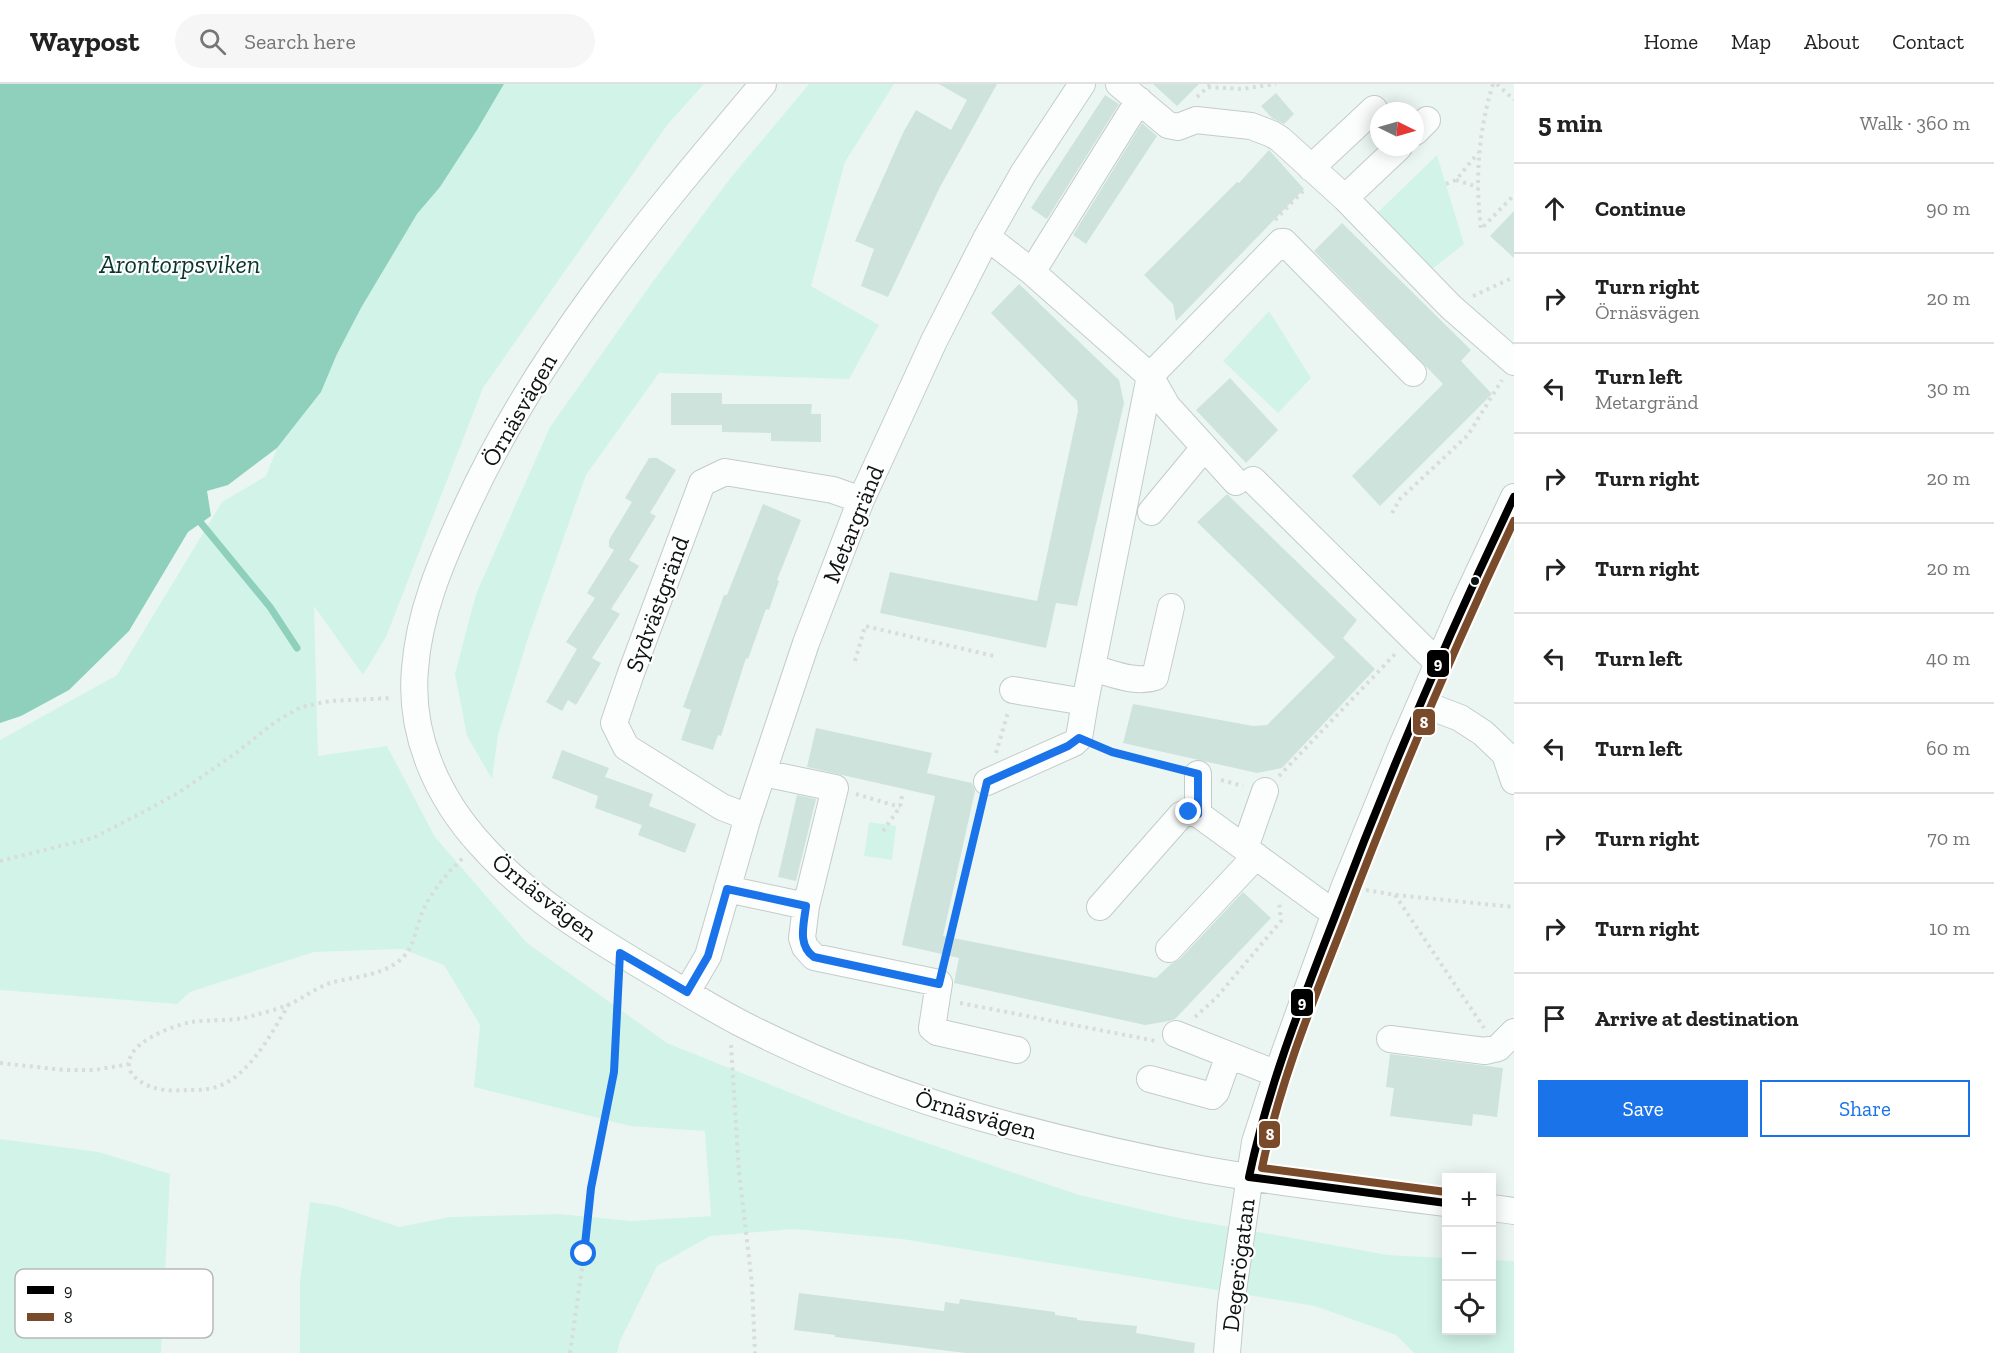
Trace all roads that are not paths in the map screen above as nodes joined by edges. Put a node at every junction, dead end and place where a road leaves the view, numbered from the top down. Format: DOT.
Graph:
graph roads {
  1 [pos="763,84"];
  2 [pos="1082,84"];
  3 [pos="1119,84"];
  4 [pos="1139,100"];
  5 [pos="1370,113"];
  6 [pos="1389,156"];
  7 [pos="1311,168"];
  8 [pos="1345,198"];
  9 [pos="987,237"];
  10 [pos="1032,272"];
  11 [pos="1514,362"];
  12 [pos="1413,373"];
  13 [pos="1150,376"];
  14 [pos="1204,447"];
  15 [pos="1514,497"];
  16 [pos="861,500"];
  17 [pos="1151,512"];
  18 [pos="1171,607"];
  19 [pos="1438,663"];
  20 [pos="1092,668"];
  21 [pos="1013,690"];
  22 [pos="1085,702"];
  23 [pos="1421,703"];
  24 [pos="763,773"];
  25 [pos="1198,774"];
  26 [pos="1514,781"];
  27 [pos="987,782"];
  28 [pos="1264,791"];
  29 [pos="1198,814"];
  30 [pos="748,817"];
  31 [pos="1250,852"];
  32 [pos="727,889"];
  33 [pos="806,906"];
  34 [pos="1100,907"];
  35 [pos="1335,914"];
  36 [pos="1169,949"];
  37 [pos="687,992"];
  38 [pos="1176,1034"];
  39 [pos="1390,1039"];
  40 [pos="1506,1040"];
  41 [pos="1017,1050"];
  42 [pos="1229,1055"];
  43 [pos="1277,1074"];
  44 [pos="1150,1079"];
  45 [pos="1249,1177"];
  46 [pos="1442,1202"];
  47 [pos="1496,1208"];
  48 [pos="1514,1210"];
  49 [pos="1227,1353"];
  1 -- 37 [label="street, Örnäsvägen"];
  2 -- 9 [label="street, Metargränd"];
  3 -- 4 [label="street"];
  4 -- 7 [label="street"];
  4 -- 10 [label="street"];
  5 -- 7 [label="street"];
  6 -- 8 [label="street"];
  7 -- 8 [label="street"];
  8 -- 11 [label="street"];
  9 -- 10 [label="street"];
  9 -- 16 [label="street, Metargränd"];
  10 -- 13 [label="street"];
  12 -- 13 [label="street"];
  13 -- 14 [label="street"];
  13 -- 20 [label="street"];
  14 -- 17 [label="street"];
  14 -- 19 [label="street"];
  15 -- 19 [label="street, Degerögatan"];
  16 -- 24 [label="street, Metargränd"];
  16 -- 30 [label="street, Sydvästgränd"];
  18 -- 20 [label="street"];
  19 -- 23 [label="street, Degerögatan"];
  20 -- 22 [label="street"];
  21 -- 22 [label="street"];
  22 -- 27 [label="street"];
  23 -- 26 [label="street"];
  23 -- 35 [label="street, Degerögatan"];
  24 -- 30 [label="street, Metargränd"];
  24 -- 33 [label="street"];
  25 -- 29 [label="street"];
  28 -- 31 [label="street"];
  29 -- 31 [label="street"];
  29 -- 34 [label="street"];
  30 -- 32 [label="street, Metargränd"];
  31 -- 35 [label="street"];
  31 -- 36 [label="street"];
  32 -- 33 [label="street"];
  32 -- 37 [label="street, Metargränd"];
  33 -- 41 [label="street"];
  35 -- 43 [label="street, Degerögatan"];
  37 -- 45 [label="street, Örnäsvägen"];
  38 -- 42 [label="street"];
  39 -- 40 [label="street"];
  42 -- 43 [label="street"];
  42 -- 44 [label="street"];
  43 -- 45 [label="street, Degerögatan"];
  45 -- 46 [label="street, Örnäsvägen"];
  45 -- 49 [label="street, Degerögatan"];
  47 -- 48 [label="street"];
}
